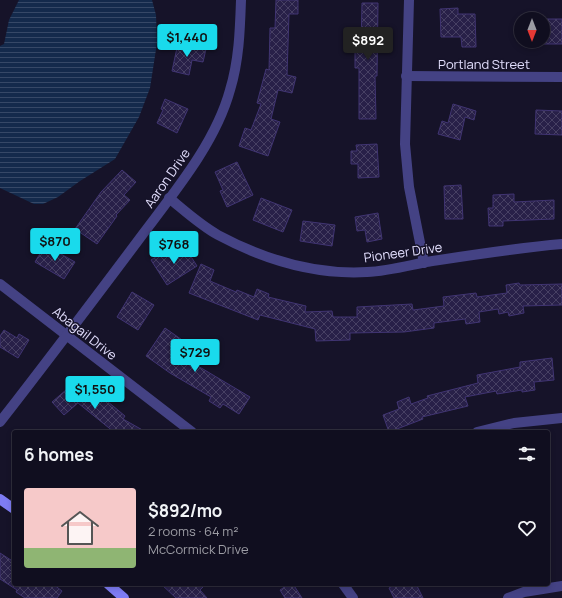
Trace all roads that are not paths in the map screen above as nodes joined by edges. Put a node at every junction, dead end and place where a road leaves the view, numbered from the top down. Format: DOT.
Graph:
graph roads {
  1 [pos="241,0"];
  2 [pos="409,0"];
  3 [pos="406,76"];
  4 [pos="562,77"];
  5 [pos="169,198"];
  6 [pos="562,244"];
  7 [pos="424,263"];
  8 [pos="0,284"];
  9 [pos="67,336"];
  10 [pos="562,418"];
  11 [pos="0,422"];
  12 [pos="189,430"];
  13 [pos="485,430"];
  14 [pos="0,499"];
  15 [pos="12,508"];
  16 [pos="110,586"];
  17 [pos="344,586"];
  18 [pos="562,586"];
  19 [pos="124,598"];
  20 [pos="353,598"];
  21 [pos="508,598"];
  1 -- 5 [label="street, Aaron Drive"];
  2 -- 3 [label="street"];
  3 -- 4 [label="street, Portland Street"];
  3 -- 7 [label="street"];
  5 -- 7 [label="street, Pioneer Drive"];
  5 -- 9 [label="street, Aaron Drive"];
  6 -- 7 [label="street, Pioneer Drive"];
  8 -- 9 [label="street, Abagail Drive"];
  9 -- 11 [label="street, Aaron Drive"];
  9 -- 12 [label="street, Abagail Drive"];
  10 -- 13 [label="street"];
  14 -- 15 [label="street"];
  16 -- 19 [label="street"];
  17 -- 20 [label="street"];
  18 -- 21 [label="street"];
}
